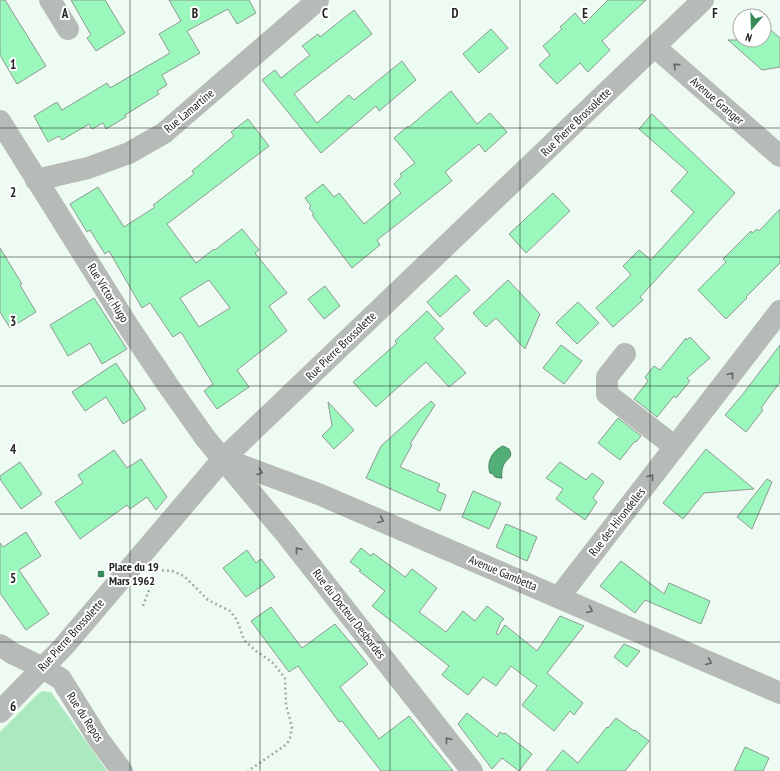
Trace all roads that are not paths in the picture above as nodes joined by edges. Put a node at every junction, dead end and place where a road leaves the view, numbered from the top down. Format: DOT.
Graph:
graph roads {
  1 [pos="50,0"];
  2 [pos="318,0"];
  3 [pos="703,0"];
  4 [pos="68,29"];
  5 [pos="655,47"];
  6 [pos="0,122"];
  7 [pos="780,156"];
  8 [pos="36,180"];
  9 [pos="780,311"];
  10 [pos="625,354"];
  11 [pos="675,447"];
  12 [pos="223,459"];
  13 [pos="558,596"];
  14 [pos="0,645"];
  15 [pos="44,668"];
  16 [pos="780,692"];
  17 [pos="0,712"];
  18 [pos="122,771"];
  19 [pos="472,771"];
  1 -- 4 [label="street"];
  2 -- 8 [label="street, Rue Lamartine"];
  3 -- 5 [label="street, Rue Pierre Brossolette"];
  7 -- 5 [label="street, Avenue Granger, one-way"];
  5 -- 12 [label="street, Rue Pierre Brossolette"];
  6 -- 8 [label="street, Rue Victor Hugo"];
  8 -- 12 [label="street, Rue Victor Hugo"];
  11 -- 9 [label="street, Rue des Hirondelles, one-way"];
  10 -- 11 [label="street"];
  13 -- 11 [label="street, Rue des Hirondelles, one-way"];
  12 -- 13 [label="street, Avenue Gambetta, one-way"];
  12 -- 15 [label="street, Rue Pierre Brossolette"];
  19 -- 12 [label="street, Rue du Docteur Desbordes, one-way"];
  13 -- 16 [label="street, Avenue Gambetta, one-way"];
  14 -- 15 [label="street, Rue du Repos"];
  15 -- 17 [label="street, Rue Pierre Brossolette"];
  15 -- 18 [label="street, Rue du Repos"];
}
